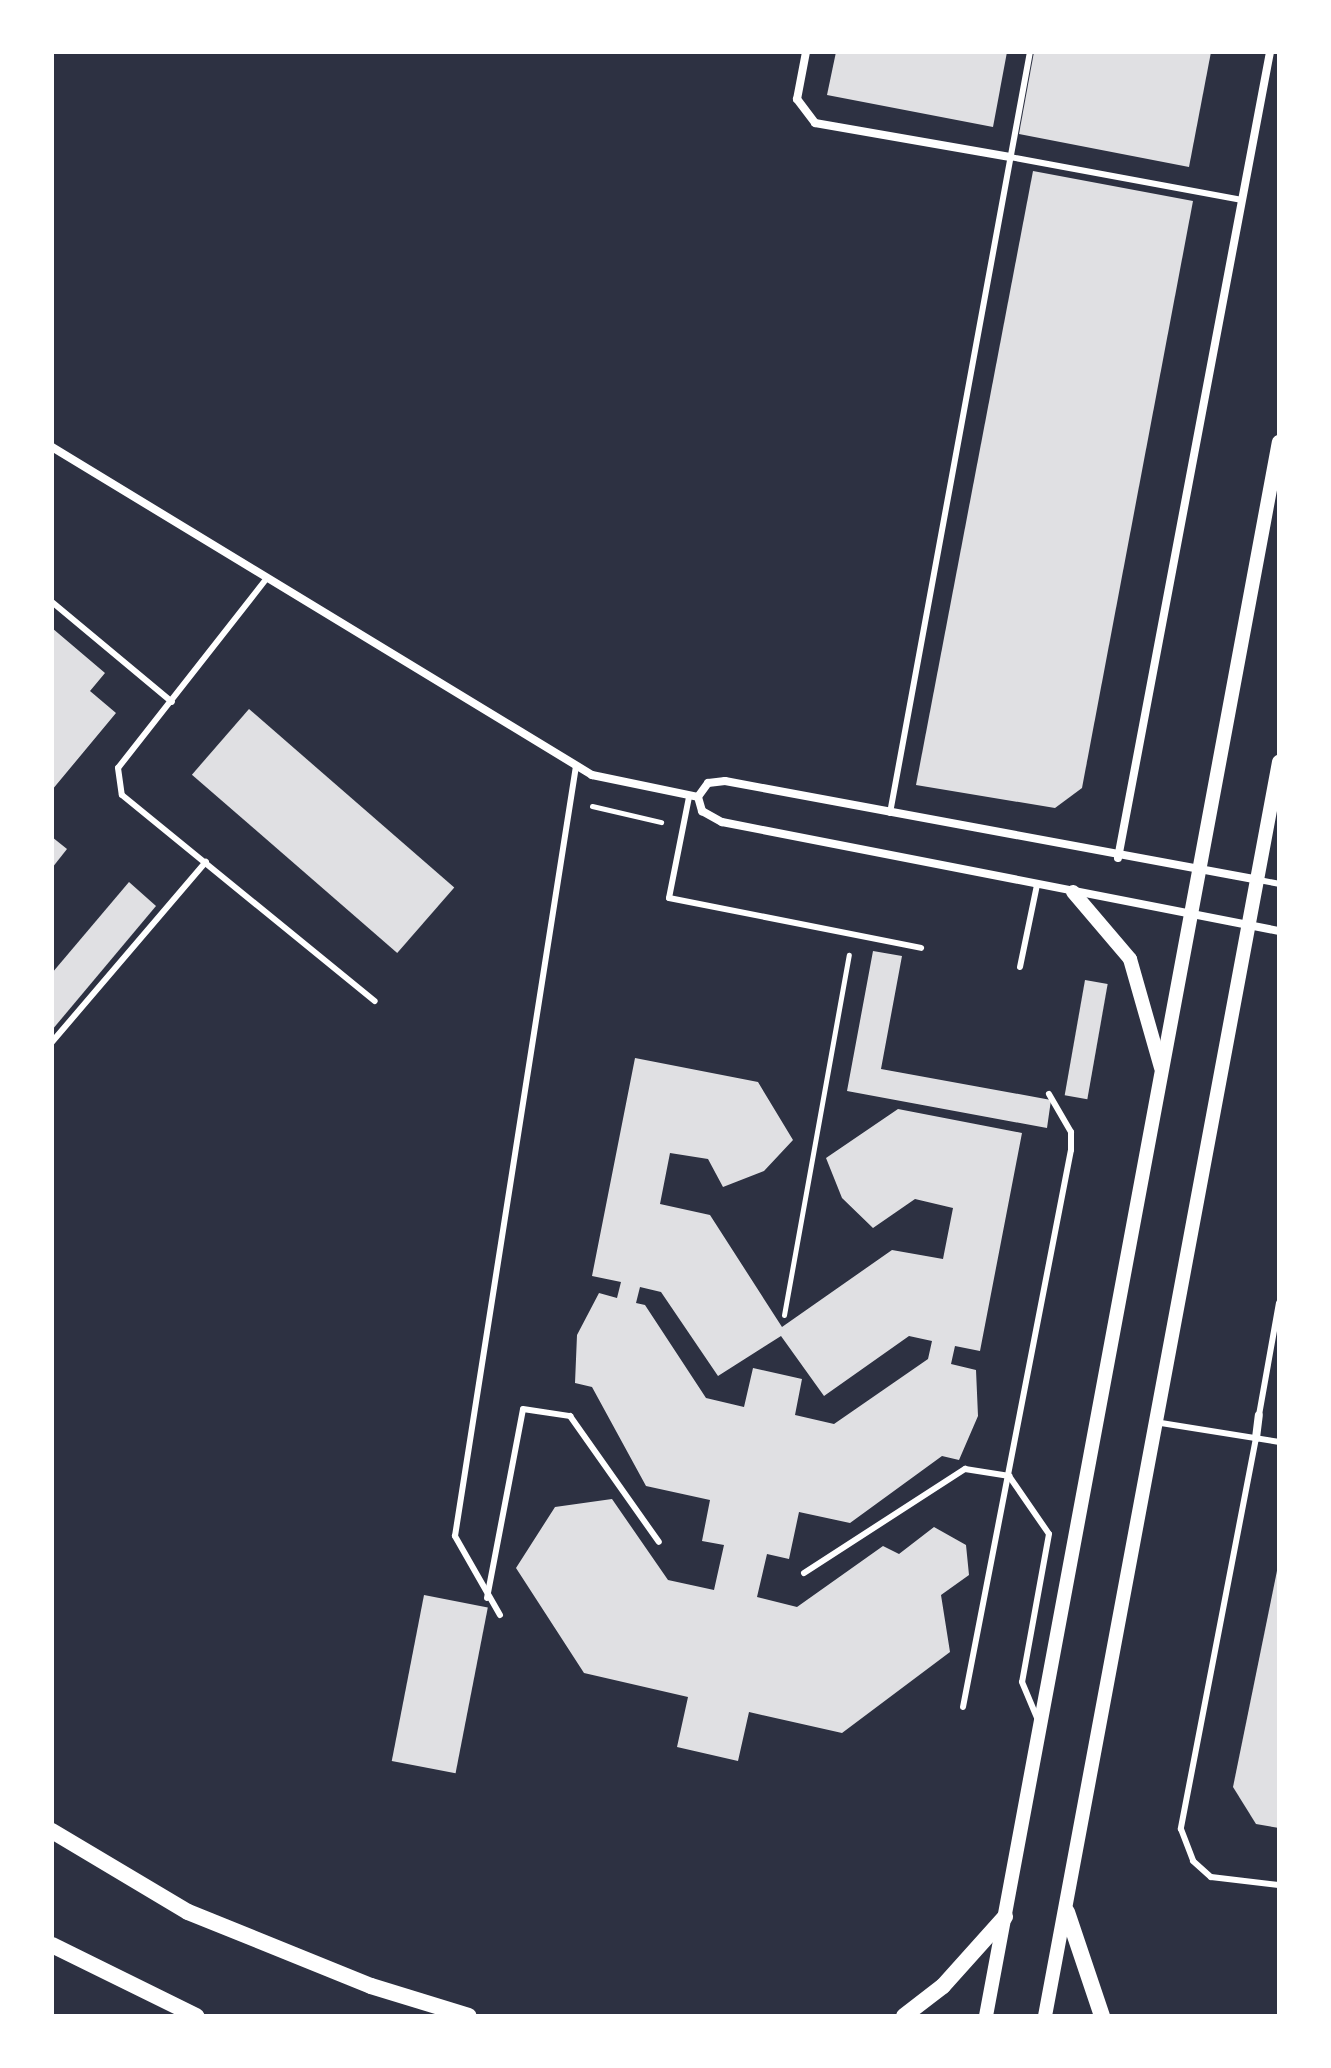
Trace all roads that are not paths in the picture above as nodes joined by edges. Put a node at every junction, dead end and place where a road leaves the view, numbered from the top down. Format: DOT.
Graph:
graph roads {
  1 [pos="806,52"];
  2 [pos="1030,52"];
  3 [pos="1270,52"];
  4 [pos="1010,157"];
  5 [pos="1242,200"];
  6 [pos="1279,442"];
  7 [pos="52,447"];
  8 [pos="267,578"];
  9 [pos="52,602"];
  10 [pos="172,702"];
  11 [pos="1279,762"];
  12 [pos="576,766"];
  13 [pos="693,797"];
  14 [pos="890,813"];
  15 [pos="1118,858"];
  16 [pos="206,862"];
  17 [pos="1201,872"];
  18 [pos="1259,880"];
  19 [pos="1279,884"];
  20 [pos="1037,885"];
  21 [pos="1073,892"];
  22 [pos="1193,913"];
  23 [pos="1250,926"];
  24 [pos="1279,931"];
  25 [pos="921,948"];
  26 [pos="1020,967"];
  27 [pos="375,1001"];
  28 [pos="52,1042"];
  29 [pos="1163,1076"];
  30 [pos="1049,1094"];
  31 [pos="1279,1303"];
  32 [pos="1259,1415"];
  33 [pos="1161,1423"];
  34 [pos="1256,1438"];
  35 [pos="1279,1442"];
  36 [pos="1009,1476"];
  37 [pos="659,1542"];
  38 [pos="804,1573"];
  39 [pos="487,1598"];
  40 [pos="500,1615"];
  41 [pos="963,1707"];
  42 [pos="1043,1726"];
  43 [pos="52,1831"];
  44 [pos="1279,1885"];
  45 [pos="1067,1912"];
  46 [pos="1005,1917"];
  47 [pos="52,1945"];
  48 [pos="196,2016"];
  49 [pos="469,2016"];
  50 [pos="904,2016"];
  51 [pos="986,2016"];
  52 [pos="1045,2016"];
  53 [pos="1102,2016"];
  1 -- 4 [label="street"];
  2 -- 4 [label="lane"];
  3 -- 5 [label="street"];
  4 -- 5 [label="lane"];
  4 -- 14 [label="lane"];
  5 -- 15 [label="street"];
  6 -- 17 [label="street"];
  7 -- 8 [label="street"];
  8 -- 10 [label="lane"];
  8 -- 12 [label="street"];
  9 -- 10 [label="lane"];
  10 -- 16 [label="lane"];
  11 -- 18 [label="street"];
  12 -- 13 [label="street"];
  12 -- 39 [label="lane"];
  13 -- 14 [label="street"];
  13 -- 20 [label="street"];
  13 -- 25 [label="lane"];
  14 -- 15 [label="street"];
  15 -- 17 [label="street"];
  16 -- 27 [label="lane"];
  16 -- 28 [label="lane"];
  17 -- 18 [label="street"];
  17 -- 22 [label="street"];
  18 -- 19 [label="lane"];
  18 -- 23 [label="street"];
  20 -- 21 [label="street"];
  20 -- 26 [label="lane"];
  21 -- 22 [label="street"];
  21 -- 29 [label="street"];
  22 -- 23 [label="street"];
  22 -- 29 [label="street"];
  23 -- 24 [label="street"];
  23 -- 33 [label="street"];
  29 -- 42 [label="street"];
  30 -- 36 [label="lane"];
  31 -- 32 [label="lane"];
  32 -- 34 [label="street"];
  33 -- 34 [label="lane"];
  33 -- 45 [label="street"];
  34 -- 35 [label="lane"];
  34 -- 44 [label="lane"];
  36 -- 38 [label="lane"];
  36 -- 41 [label="lane"];
  36 -- 42 [label="lane"];
  37 -- 39 [label="lane"];
  39 -- 40 [label="lane"];
  42 -- 46 [label="street"];
  43 -- 49 [label="main road"];
  45 -- 52 [label="street"];
  45 -- 53 [label="main road"];
  46 -- 50 [label="main road"];
  46 -- 51 [label="street"];
  47 -- 48 [label="main road"];
}
